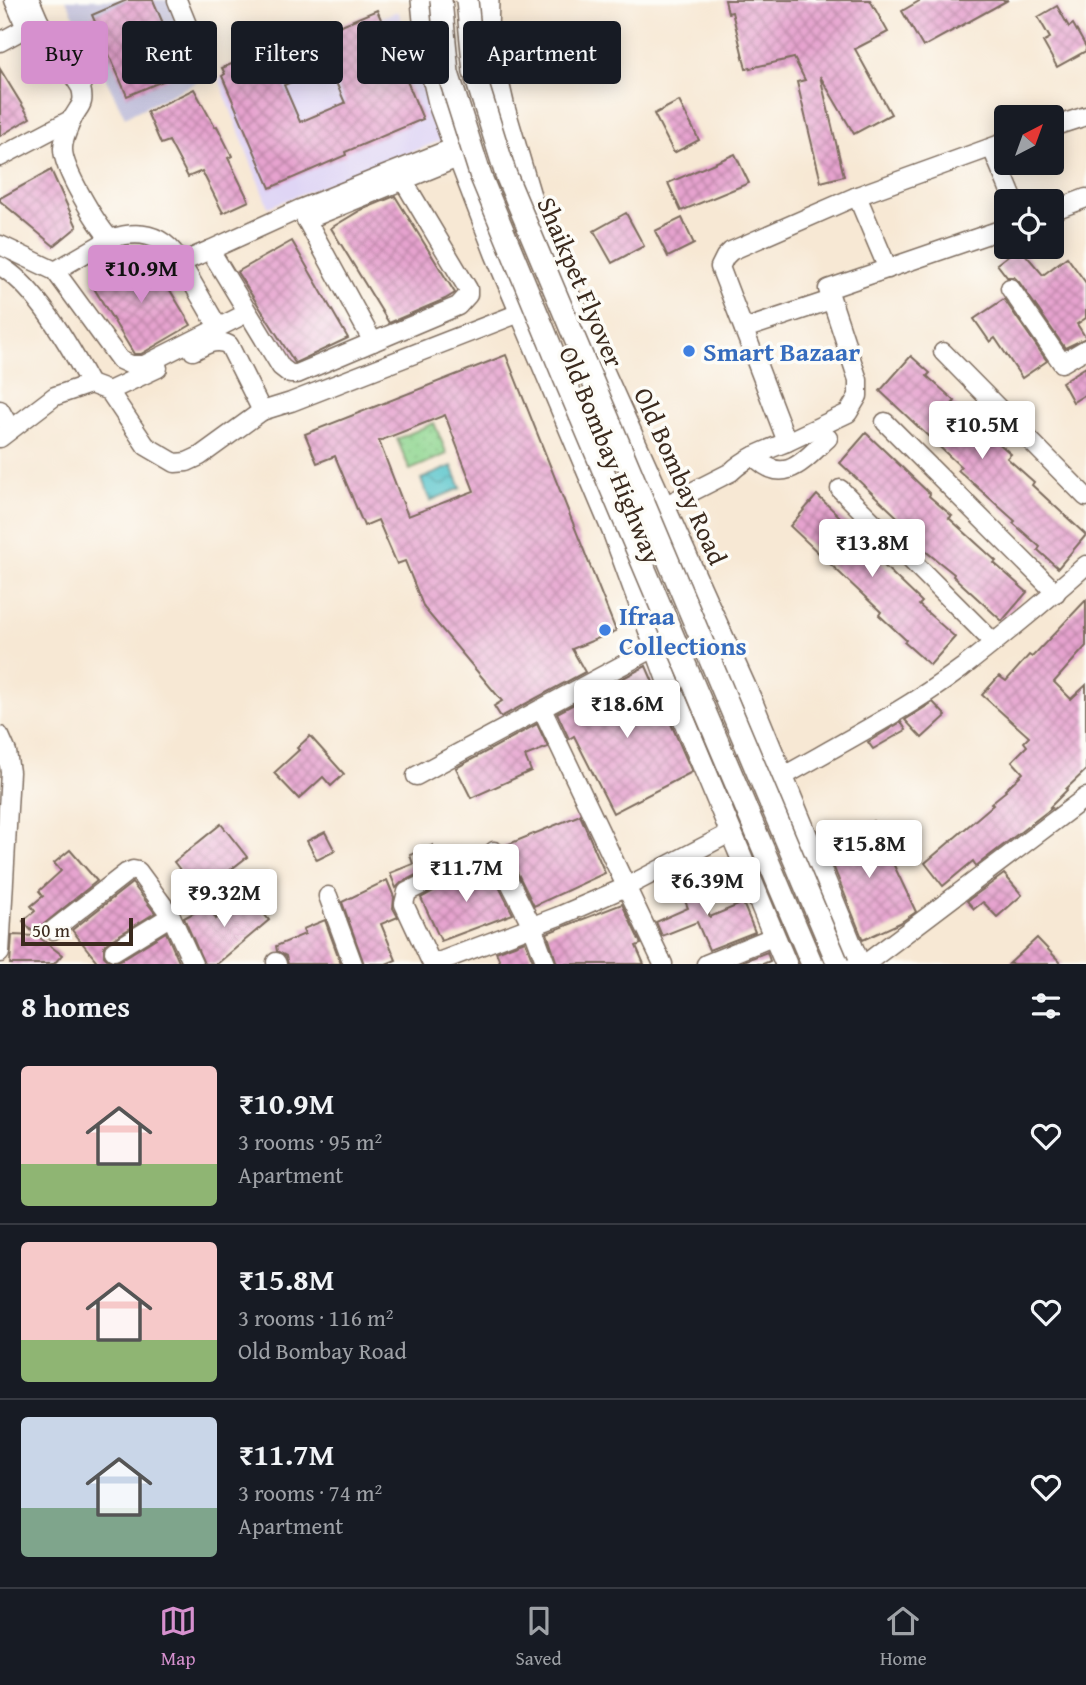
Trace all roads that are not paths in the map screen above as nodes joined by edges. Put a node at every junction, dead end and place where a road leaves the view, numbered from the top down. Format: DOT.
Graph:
graph roads {
  1 [pos="14,0"];
  2 [pos="30,0"];
  3 [pos="177,0"];
  4 [pos="422,0"];
  5 [pos="441,0"];
  6 [pos="467,0"];
  7 [pos="488,0"];
  8 [pos="30,21"];
  9 [pos="33,21"];
  10 [pos="186,21"];
  11 [pos="21,31"];
  12 [pos="0,42"];
  13 [pos="78,84"];
  14 [pos="1086,116"];
  15 [pos="72,119"];
  16 [pos="1064,123"];
  17 [pos="994,149"];
  18 [pos="457,152"];
  19 [pos="0,158"];
  20 [pos="404,180"];
  21 [pos="857,196"];
  22 [pos="1086,198"];
  23 [pos="1064,206"];
  24 [pos="303,215"];
  25 [pos="994,232"];
  26 [pos="541,233"];
  27 [pos="110,239"];
  28 [pos="0,245"];
  29 [pos="211,250"];
  30 [pos="496,254"];
  31 [pos="178,258"];
  32 [pos="0,266"];
  33 [pos="888,269"];
  34 [pos="55,271"];
  35 [pos="1010,288"];
  36 [pos="830,295"];
  37 [pos="771,308"];
  38 [pos="522,312"];
  39 [pos="247,313"];
  40 [pos="218,327"];
  41 [pos="744,329"];
  42 [pos="373,342"];
  43 [pos="1086,349"];
  44 [pos="943,352"];
  45 [pos="90,384"];
  46 [pos="109,391"];
  47 [pos="0,410"];
  48 [pos="262,411"];
  49 [pos="885,422"];
  50 [pos="5,433"];
  51 [pos="828,438"];
  52 [pos="787,442"];
  53 [pos="746,460"];
  54 [pos="840,489"];
  55 [pos="1086,497"];
  56 [pos="661,500"];
  57 [pos="1086,565"];
  58 [pos="1056,593"];
  59 [pos="993,642"];
  60 [pos="656,647"];
  61 [pos="542,709"];
  62 [pos="0,736"];
  63 [pos="416,776"];
  64 [pos="782,777"];
  65 [pos="1086,797"];
  66 [pos="4,808"];
  67 [pos="732,832"];
  68 [pos="494,851"];
  69 [pos="447,872"];
  70 [pos="626,887"];
  71 [pos="328,897"];
  72 [pos="171,916"];
  73 [pos="531,926"];
  74 [pos="53,930"];
  75 [pos="775,936"];
  76 [pos="114,951"];
  77 [pos="0,953"];
  78 [pos="440,963"];
  79 [pos="193,964"];
  80 [pos="353,964"];
  81 [pos="546,964"];
  82 [pos="663,964"];
  83 [pos="706,964"];
  84 [pos="786,964"];
  85 [pos="812,964"];
  86 [pos="838,964"];
  87 [pos="859,964"];
  88 [pos="865,964"];
  1 -- 8 [label="street"];
  2 -- 9 [label="street"];
  3 -- 10 [label="street"];
  4 -- 18 [label="main road, Old Bombay Highway"];
  5 -- 85 [label="main road, Shaikpet Flyover, bridge"];
  6 -- 86 [label="main road, Shaikpet Flyover, bridge"];
  7 -- 26 [label="main road, Old Bombay Road"];
  11 -- 12 [label="street"];
  13 -- 15 [label="street"];
  14 -- 16 [label="street"];
  15 -- 19 [label="street"];
  15 -- 27 [label="street"];
  17 -- 21 [label="street"];
  18 -- 20 [label="street"];
  18 -- 24 [label="street"];
  18 -- 30 [label="main road, Old Bombay Highway"];
  20 -- 24 [label="street"];
  20 -- 42 [label="street"];
  21 -- 33 [label="street"];
  21 -- 41 [label="street"];
  22 -- 23 [label="street"];
  24 -- 29 [label="street"];
  24 -- 42 [label="street"];
  25 -- 33 [label="street"];
  26 -- 30 [label="main road"];
  26 -- 56 [label="main road, Old Bombay Road"];
  27 -- 31 [label="street"];
  27 -- 34 [label="street"];
  28 -- 34 [label="street"];
  29 -- 31 [label="street"];
  29 -- 39 [label="street"];
  30 -- 38 [label="main road, Old Bombay Highway"];
  31 -- 40 [label="street"];
  32 -- 45 [label="street"];
  33 -- 36 [label="street"];
  34 -- 40 [label="street"];
  35 -- 43 [label="street"];
  36 -- 37 [label="street"];
  36 -- 41 [label="street"];
  36 -- 52 [label="street"];
  38 -- 48 [label="street"];
  38 -- 60 [label="main road, Old Bombay Highway"];
  39 -- 40 [label="street"];
  39 -- 42 [label="street"];
  41 -- 52 [label="street"];
  44 -- 55 [label="street"];
  45 -- 46 [label="street"];
  45 -- 50 [label="street"];
  46 -- 48 [label="street"];
  46 -- 48 [label="street"];
  47 -- 50 [label="street"];
  49 -- 58 [label="street"];
  51 -- 53 [label="street"];
  52 -- 53 [label="street"];
  53 -- 56 [label="street"];
  54 -- 59 [label="street"];
  56 -- 64 [label="main road, Old Bombay Road"];
  57 -- 58 [label="street"];
  58 -- 59 [label="street"];
  59 -- 64 [label="street"];
  60 -- 61 [label="street"];
  60 -- 67 [label="main road, Old Bombay Highway"];
  61 -- 63 [label="street"];
  61 -- 70 [label="street"];
  62 -- 66 [label="street"];
  64 -- 87 [label="main road, Old Bombay Road"];
  65 -- 88 [label="street"];
  66 -- 77 [label="street"];
  67 -- 70 [label="street"];
  67 -- 75 [label="main road, Old Bombay Highway"];
  68 -- 73 [label="street"];
  69 -- 78 [label="street"];
  70 -- 73 [label="street"];
  70 -- 82 [label="street"];
  71 -- 80 [label="street"];
  72 -- 74 [label="street"];
  72 -- 76 [label="street"];
  72 -- 79 [label="street"];
  73 -- 78 [label="street"];
  73 -- 81 [label="street"];
  75 -- 83 [label="street"];
  75 -- 84 [label="main road, Old Bombay Highway"];
}
